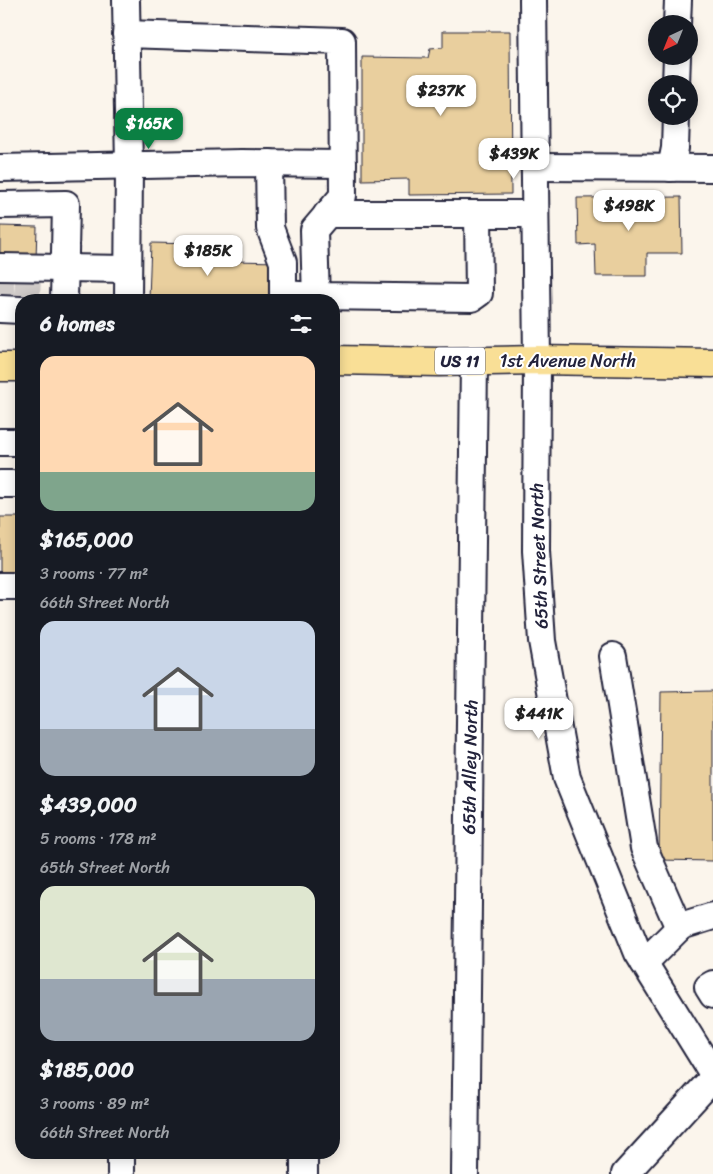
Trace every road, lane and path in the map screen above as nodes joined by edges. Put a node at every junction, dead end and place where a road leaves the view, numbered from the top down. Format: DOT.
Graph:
graph roads {
  1 [pos="126,0"];
  2 [pos="533,0"];
  3 [pos="678,0"];
  4 [pos="677,15"];
  5 [pos="126,34"];
  6 [pos="676,125"];
  7 [pos="269,163"];
  8 [pos="343,164"];
  9 [pos="129,167"];
  10 [pos="535,167"];
  11 [pos="0,168"];
  12 [pos="671,168"];
  13 [pos="713,168"];
  14 [pos="0,204"];
  15 [pos="327,214"];
  16 [pos="478,214"];
  17 [pos="535,214"];
  18 [pos="0,267"];
  19 [pos="65,268"];
  20 [pos="128,269"];
  21 [pos="17,294"];
  22 [pos="64,294"];
  23 [pos="128,294"];
  24 [pos="282,294"];
  25 [pos="316,294"];
  26 [pos="15,295"];
  27 [pos="340,298"];
  28 [pos="340,360"];
  29 [pos="537,360"];
  30 [pos="474,361"];
  31 [pos="713,363"];
  32 [pos="0,367"];
  33 [pos="15,367"];
  34 [pos="0,442"];
  35 [pos="15,442"];
  36 [pos="0,484"];
  37 [pos="15,484"];
  38 [pos="0,586"];
  39 [pos="15,586"];
  40 [pos="613,656"];
  41 [pos="713,916"];
  42 [pos="679,928"];
  43 [pos="644,962"];
  44 [pos="713,984"];
  45 [pos="713,995"];
  46 [pos="713,1076"];
  47 [pos="121,1159"];
  48 [pos="304,1159"];
  49 [pos="120,1174"];
  50 [pos="304,1174"];
  51 [pos="466,1174"];
  52 [pos="625,1174"];
  1 -- 5 [label="street"];
  2 -- 10 [label="street, 65th Street North"];
  3 -- 4 [label="street"];
  5 -- 8 [label="street"];
  5 -- 9 [label="street"];
  6 -- 12 [label="street"];
  7 -- 8 [label="street"];
  7 -- 9 [label="street"];
  7 -- 24 [label="street"];
  8 -- 15 [label="street"];
  9 -- 11 [label="street"];
  9 -- 20 [label="street"];
  10 -- 12 [label="street"];
  10 -- 17 [label="street, 65th Street North"];
  12 -- 13 [label="street"];
  14 -- 19 [label="street"];
  15 -- 16 [label="street"];
  15 -- 25 [label="street"];
  16 -- 17 [label="street"];
  16 -- 27 [label="street"];
  17 -- 29 [label="street, 65th Street North"];
  18 -- 26 [label="street"];
  19 -- 20 [label="street"];
  19 -- 21 [label="street"];
  19 -- 22 [label="street"];
  20 -- 23 [label="street"];
  28 -- 30 [label="main road, 1st Avenue North / US 11"];
  29 -- 30 [label="main road, 1st Avenue North / US 11"];
  29 -- 31 [label="main road, 1st Avenue North / US 11"];
  29 -- 43 [label="street, 65th Street North"];
  30 -- 51 [label="street, 65th Alley North"];
  32 -- 33 [label="main road"];
  34 -- 35 [label="street"];
  36 -- 37 [label="street"];
  38 -- 39 [label="street"];
  40 -- 42 [label="street"];
  41 -- 42 [label="street"];
  42 -- 43 [label="street"];
  43 -- 46 [label="street, 65th Street North"];
  44 -- 45 [label="street"];
  46 -- 52 [label="street, 65th Street North"];
  47 -- 49 [label="street"];
  48 -- 50 [label="street"];
}
